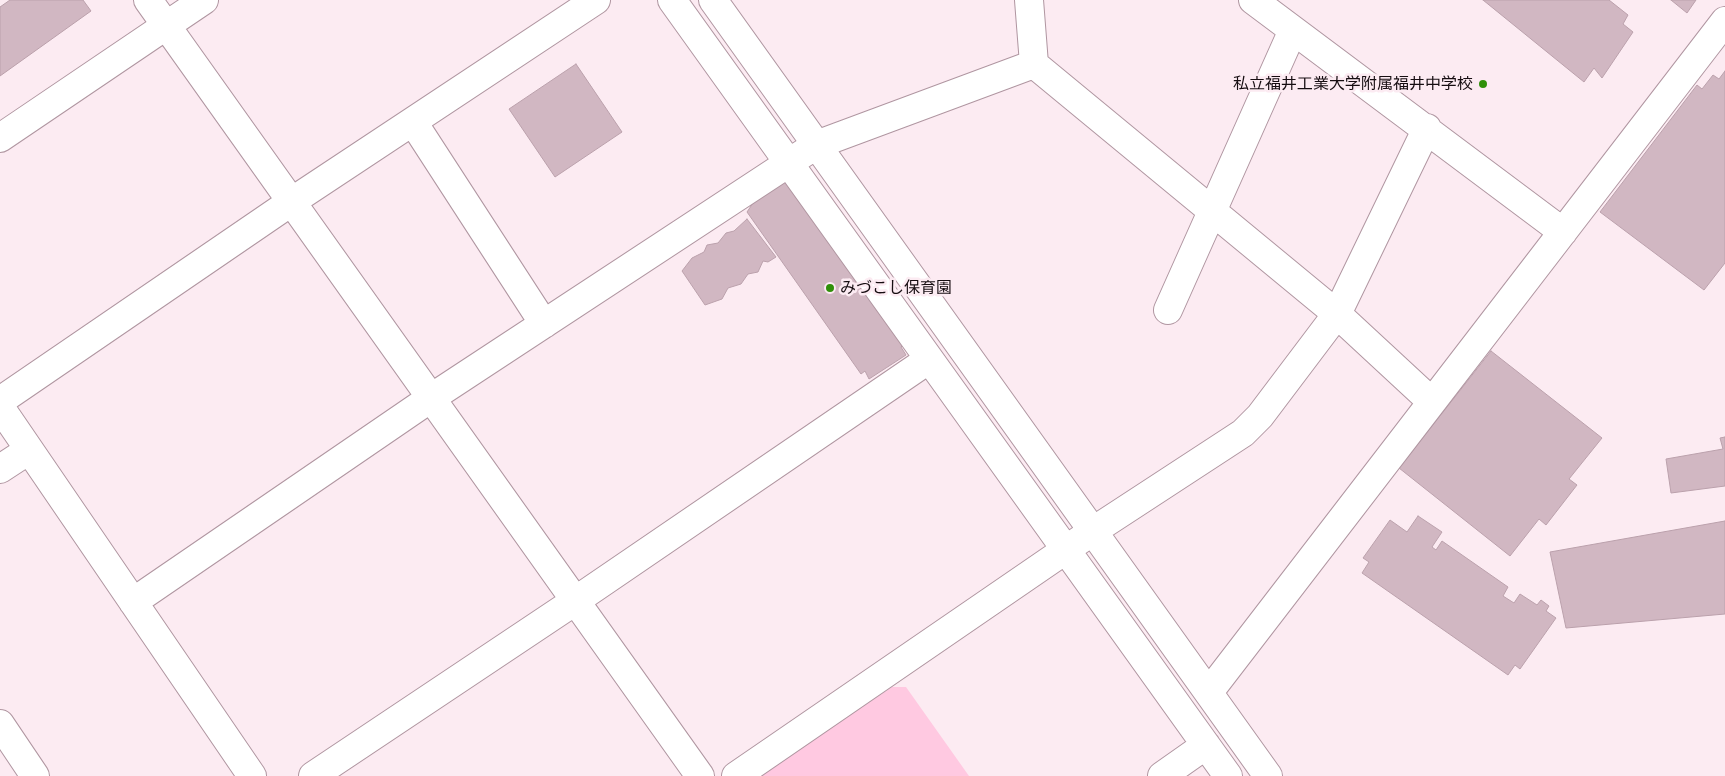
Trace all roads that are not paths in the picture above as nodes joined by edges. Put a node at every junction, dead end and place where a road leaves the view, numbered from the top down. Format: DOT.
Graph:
graph roads {
  1 [pos="148,0"];
  2 [pos="204,0"];
  3 [pos="596,0"];
  4 [pos="672,0"];
  5 [pos="713,0"];
  6 [pos="1029,0"];
  7 [pos="1253,0"];
  8 [pos="1725,21"];
  9 [pos="166,26"];
  10 [pos="1293,30"];
  11 [pos="1034,64"];
  12 [pos="413,122"];
  13 [pos="1427,128"];
  14 [pos="0,138"];
  15 [pos="816,144"];
  16 [pos="790,162"];
  17 [pos="291,202"];
  18 [pos="1212,211"];
  19 [pos="1563,232"];
  20 [pos="1168,310"];
  21 [pos="1336,314"];
  22 [pos="544,324"];
  23 [pos="928,360"];
  24 [pos="431,398"];
  25 [pos="0,401"];
  26 [pos="1432,402"];
  27 [pos="0,407"];
  28 [pos="29,450"];
  29 [pos="0,469"];
  30 [pos="1093,531"];
  31 [pos="1066,549"];
  32 [pos="575,601"];
  33 [pos="133,602"];
  34 [pos="1209,692"];
  35 [pos="0,724"];
  36 [pos="1206,746"];
  37 [pos="35,776"];
  38 [pos="252,776"];
  39 [pos="313,776"];
  40 [pos="700,776"];
  41 [pos="736,776"];
  42 [pos="1162,776"];
  43 [pos="1228,776"];
  44 [pos="1268,776"];
  1 -- 9 [label="street"];
  2 -- 9 [label="street"];
  3 -- 12 [label="street"];
  4 -- 16 [label="street"];
  5 -- 15 [label="street"];
  6 -- 11 [label="street"];
  7 -- 10 [label="street"];
  8 -- 19 [label="street"];
  9 -- 14 [label="street"];
  9 -- 17 [label="street"];
  10 -- 13 [label="street"];
  10 -- 18 [label="street"];
  11 -- 15 [label="street"];
  11 -- 18 [label="street"];
  12 -- 17 [label="street"];
  12 -- 22 [label="street"];
  13 -- 19 [label="street"];
  13 -- 21 [label="street"];
  15 -- 16 [label="street"];
  15 -- 30 [label="street"];
  16 -- 22 [label="street"];
  16 -- 23 [label="street"];
  17 -- 24 [label="street"];
  17 -- 25 [label="street"];
  18 -- 20 [label="street"];
  18 -- 21 [label="street"];
  19 -- 26 [label="street"];
  21 -- 26 [label="street"];
  21 -- 30 [label="street"];
  22 -- 24 [label="street"];
  23 -- 31 [label="street"];
  23 -- 32 [label="street"];
  24 -- 32 [label="street"];
  24 -- 33 [label="street"];
  26 -- 34 [label="street"];
  27 -- 28 [label="street"];
  28 -- 29 [label="street"];
  28 -- 33 [label="street"];
  30 -- 31 [label="street"];
  30 -- 34 [label="street"];
  31 -- 36 [label="street"];
  31 -- 41 [label="street"];
  32 -- 39 [label="street"];
  32 -- 40 [label="street"];
  33 -- 38 [label="street"];
  34 -- 44 [label="street"];
  35 -- 37 [label="street"];
  36 -- 42 [label="street"];
  36 -- 43 [label="street"];
}
